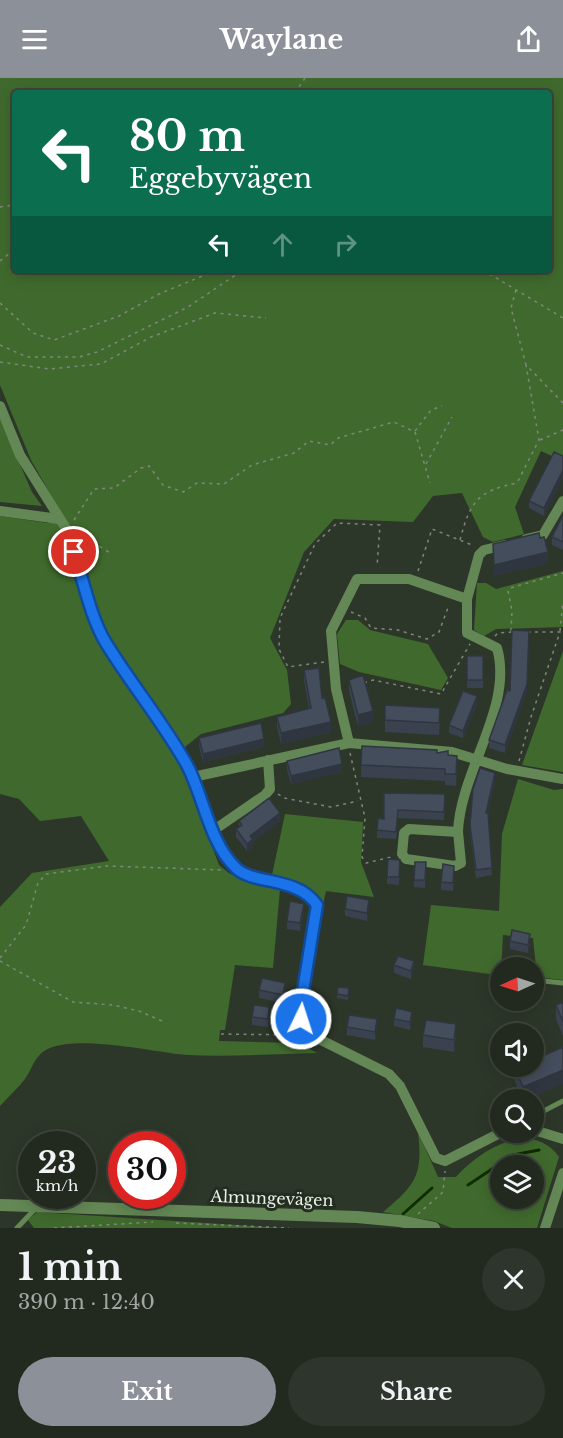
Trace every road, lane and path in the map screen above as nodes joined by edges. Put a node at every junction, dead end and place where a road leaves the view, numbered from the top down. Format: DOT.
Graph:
graph roads {
  1 [pos="12,251"];
  2 [pos="0,261"];
  3 [pos="210,273"];
  4 [pos="239,273"];
  5 [pos="488,273"];
  6 [pos="516,290"];
  7 [pos="0,303"];
  8 [pos="266,318"];
  9 [pos="563,318"];
  10 [pos="0,345"];
  11 [pos="0,362"];
  12 [pos="526,365"];
  13 [pos="563,403"];
  14 [pos="0,406"];
  15 [pos="442,406"];
  16 [pos="452,417"];
  17 [pos="563,430"];
  18 [pos="415,432"];
  19 [pos="539,440"];
  20 [pos="426,465"];
  21 [pos="430,483"];
  22 [pos="563,501"];
  23 [pos="0,511"];
  24 [pos="59,519"];
  25 [pos="67,530"];
  26 [pos="460,540"];
  27 [pos="484,550"];
  28 [pos="110,553"];
  29 [pos="563,573"];
  30 [pos="377,578"];
  31 [pos="415,580"];
  32 [pos="453,594"];
  33 [pos="467,599"];
  34 [pos="563,601"];
  35 [pos="342,609"];
  36 [pos="510,632"];
  37 [pos="560,632"];
  38 [pos="469,640"];
  39 [pos="491,645"];
  40 [pos="334,661"];
  41 [pos="355,685"];
  42 [pos="349,743"];
  43 [pos="268,760"];
  44 [pos="475,760"];
  45 [pos="516,771"];
  46 [pos="193,777"];
  47 [pos="563,779"];
  48 [pos="270,789"];
  49 [pos="360,801"];
  50 [pos="214,830"];
  51 [pos="458,832"];
  52 [pos="402,854"];
  53 [pos="237,870"];
  54 [pos="0,959"];
  55 [pos="544,981"];
  56 [pos="563,983"];
  57 [pos="162,1021"];
  58 [pos="221,1034"];
  59 [pos="309,1034"];
  60 [pos="563,1101"];
  61 [pos="544,1111"];
  62 [pos="544,1133"];
  63 [pos="490,1138"];
  64 [pos="563,1139"];
  65 [pos="445,1161"];
  66 [pos="563,1173"];
  67 [pos="0,1205"];
  68 [pos="18,1206"];
  69 [pos="36,1209"];
  70 [pos="96,1209"];
  71 [pos="156,1222"];
  72 [pos="167,1222"];
  73 [pos="412,1223"];
  74 [pos="17,1228"];
  75 [pos="54,1228"];
  76 [pos="289,1228"];
  77 [pos="434,1228"];
  78 [pos="545,1228"];
  1 -- 2 [label="path"];
  3 -- 7 [label="path"];
  4 -- 10 [label="path"];
  5 -- 6 [label="path"];
  6 -- 9 [label="path"];
  6 -- 12 [label="path"];
  8 -- 11 [label="path"];
  12 -- 13 [label="path"];
  12 -- 19 [label="path"];
  14 -- 24 [label="street"];
  15 -- 18 [label="path"];
  16 -- 20 [label="path"];
  17 -- 19 [label="path"];
  18 -- 20 [label="path"];
  18 -- 25 [label="path"];
  19 -- 26 [label="path"];
  20 -- 21 [label="path"];
  22 -- 27 [label="street"];
  23 -- 24 [label="street"];
  24 -- 25 [label="street"];
  25 -- 28 [label="path"];
  25 -- 46 [label="street"];
  26 -- 27 [label="path"];
  26 -- 31 [label="path"];
  27 -- 33 [label="street"];
  29 -- 36 [label="path"];
  30 -- 31 [label="street"];
  30 -- 35 [label="street"];
  30 -- 40 [label="path"];
  31 -- 32 [label="street"];
  32 -- 33 [label="street"];
  32 -- 35 [label="path"];
  33 -- 38 [label="street"];
  34 -- 37 [label="path"];
  35 -- 40 [label="street"];
  36 -- 37 [label="path"];
  36 -- 39 [label="path"];
  37 -- 45 [label="path"];
  38 -- 39 [label="street"];
  38 -- 41 [label="path"];
  39 -- 44 [label="street"];
  40 -- 42 [label="street"];
  42 -- 43 [label="street"];
  42 -- 44 [label="street"];
  42 -- 49 [label="path"];
  43 -- 46 [label="street"];
  43 -- 48 [label="street"];
  44 -- 45 [label="street"];
  44 -- 51 [label="street"];
  45 -- 47 [label="street"];
  46 -- 50 [label="street"];
  48 -- 49 [label="path"];
  48 -- 50 [label="street"];
  49 -- 52 [label="path"];
  50 -- 53 [label="street"];
  51 -- 52 [label="street"];
  51 -- 52 [label="street"];
  53 -- 54 [label="path"];
  53 -- 59 [label="street"];
  54 -- 57 [label="path"];
  55 -- 56 [label="lane"];
  58 -- 59 [label="path"];
  59 -- 65 [label="street"];
  60 -- 61 [label="lane"];
  62 -- 64 [label="street"];
  63 -- 65 [label="street"];
  65 -- 73 [label="path"];
  66 -- 78 [label="street"];
  67 -- 68 [label="street, Almungevägen"];
  69 -- 74 [label="lane"];
  70 -- 73 [label="street, Almungevägen"];
  71 -- 75 [label="path"];
  72 -- 76 [label="path"];
  73 -- 77 [label="street, Almungevägen"];
}
